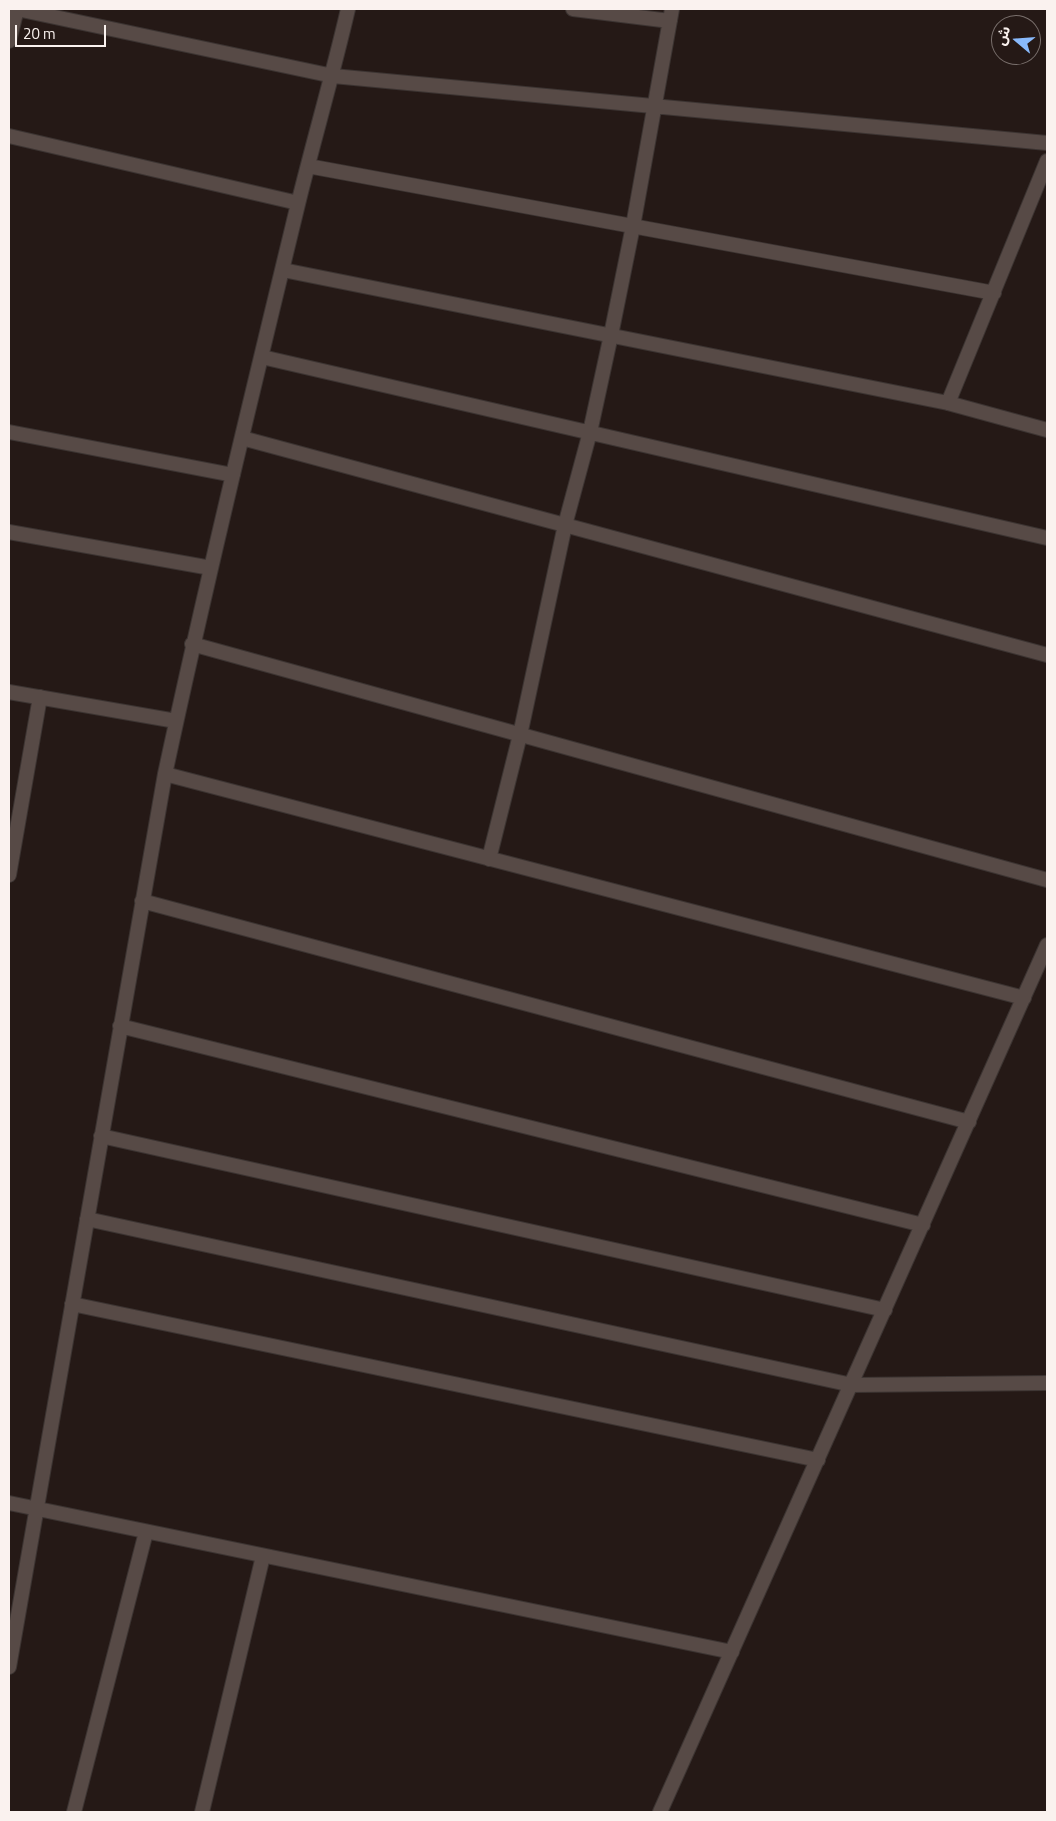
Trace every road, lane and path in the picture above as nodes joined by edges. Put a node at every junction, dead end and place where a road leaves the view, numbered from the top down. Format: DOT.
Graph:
graph roads {
  1 [pos="17,9"];
  2 [pos="348,9"];
  3 [pos="573,9"];
  4 [pos="671,15"];
  5 [pos="9,41"];
  6 [pos="333,76"];
  7 [pos="654,107"];
  8 [pos="9,136"];
  9 [pos="1047,143"];
  10 [pos="1047,161"];
  11 [pos="308,166"];
  12 [pos="298,203"];
  13 [pos="633,226"];
  14 [pos="283,270"];
  15 [pos="994,293"];
  16 [pos="611,335"];
  17 [pos="262,357"];
  18 [pos="948,403"];
  19 [pos="1047,430"];
  20 [pos="9,432"];
  21 [pos="590,432"];
  22 [pos="242,438"];
  23 [pos="233,475"];
  24 [pos="565,525"];
  25 [pos="9,532"];
  26 [pos="1047,538"];
  27 [pos="210,568"];
  28 [pos="192,644"];
  29 [pos="1047,655"];
  30 [pos="9,692"];
  31 [pos="40,697"];
  32 [pos="176,721"];
  33 [pos="520,735"];
  34 [pos="165,774"];
  35 [pos="489,858"];
  36 [pos="9,875"];
  37 [pos="1047,880"];
  38 [pos="142,901"];
  39 [pos="1047,945"];
  40 [pos="1024,998"];
  41 [pos="120,1026"];
  42 [pos="969,1122"];
  43 [pos="102,1136"];
  44 [pos="87,1219"];
  45 [pos="923,1225"];
  46 [pos="72,1304"];
  47 [pos="885,1310"];
  48 [pos="1047,1383"];
  49 [pos="852,1385"];
  50 [pos="818,1460"];
  51 [pos="9,1503"];
  52 [pos="36,1509"];
  53 [pos="146,1532"];
  54 [pos="263,1556"];
  55 [pos="732,1652"];
  56 [pos="9,1667"];
  57 [pos="74,1812"];
  58 [pos="202,1812"];
  59 [pos="660,1812"];
  1 -- 5 [label="street"];
  1 -- 6 [label="street"];
  2 -- 6 [label="street"];
  3 -- 4 [label="street"];
  4 -- 7 [label="street"];
  6 -- 7 [label="street"];
  6 -- 11 [label="street"];
  7 -- 9 [label="street"];
  7 -- 13 [label="street"];
  8 -- 12 [label="street"];
  10 -- 15 [label="street"];
  11 -- 12 [label="street"];
  11 -- 13 [label="street"];
  12 -- 14 [label="street"];
  13 -- 15 [label="street"];
  13 -- 16 [label="street"];
  14 -- 16 [label="street"];
  14 -- 17 [label="street"];
  15 -- 18 [label="street"];
  16 -- 18 [label="street"];
  16 -- 21 [label="street"];
  17 -- 21 [label="street"];
  17 -- 22 [label="street"];
  18 -- 19 [label="street"];
  20 -- 23 [label="street"];
  21 -- 24 [label="street"];
  21 -- 26 [label="street"];
  22 -- 23 [label="street"];
  22 -- 24 [label="street"];
  23 -- 27 [label="street"];
  24 -- 29 [label="street"];
  24 -- 33 [label="street"];
  25 -- 27 [label="street"];
  27 -- 28 [label="street"];
  28 -- 32 [label="street"];
  28 -- 33 [label="street"];
  30 -- 31 [label="street"];
  31 -- 32 [label="street"];
  31 -- 36 [label="street"];
  32 -- 34 [label="street"];
  33 -- 35 [label="street"];
  33 -- 37 [label="street"];
  34 -- 35 [label="street"];
  34 -- 38 [label="street"];
  35 -- 40 [label="street"];
  38 -- 41 [label="street"];
  38 -- 42 [label="street"];
  39 -- 40 [label="street"];
  40 -- 42 [label="street"];
  41 -- 43 [label="street"];
  41 -- 45 [label="street"];
  42 -- 45 [label="street"];
  43 -- 44 [label="street"];
  43 -- 47 [label="street"];
  44 -- 46 [label="street"];
  44 -- 49 [label="street"];
  45 -- 47 [label="street"];
  46 -- 50 [label="street"];
  46 -- 52 [label="street"];
  47 -- 49 [label="street"];
  48 -- 49 [label="street"];
  49 -- 50 [label="street"];
  50 -- 55 [label="street"];
  51 -- 52 [label="street"];
  52 -- 53 [label="street"];
  52 -- 56 [label="street"];
  53 -- 54 [label="street"];
  53 -- 57 [label="street"];
  54 -- 55 [label="street"];
  54 -- 58 [label="street"];
  55 -- 59 [label="street"];
}
